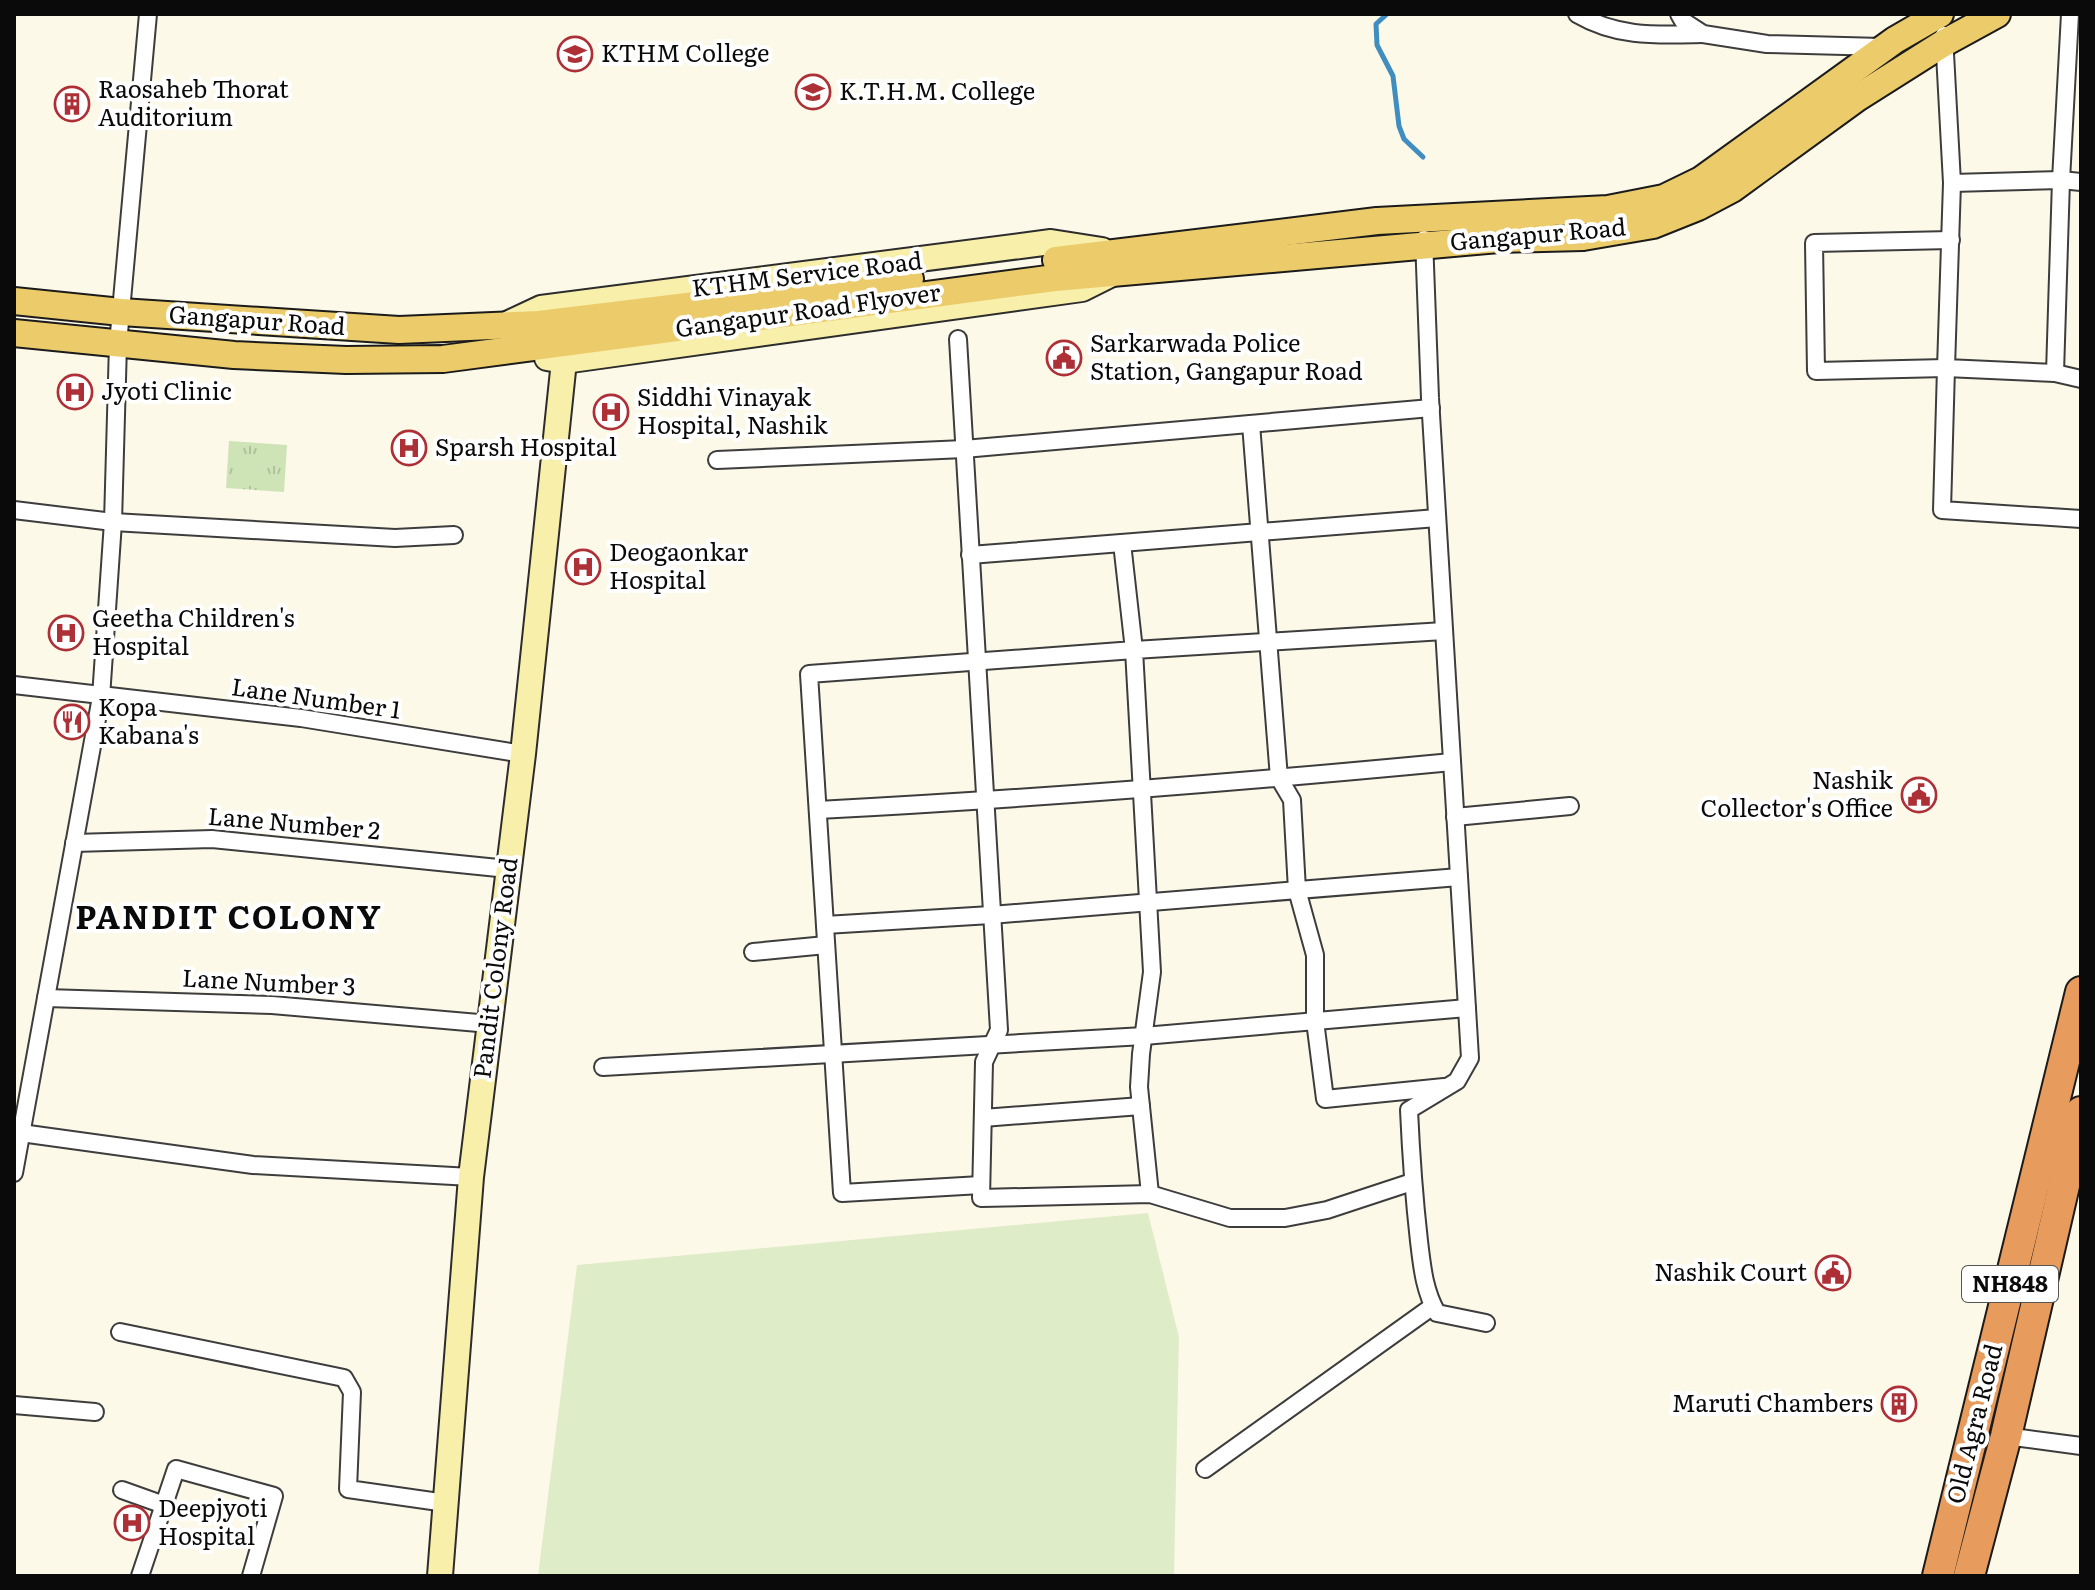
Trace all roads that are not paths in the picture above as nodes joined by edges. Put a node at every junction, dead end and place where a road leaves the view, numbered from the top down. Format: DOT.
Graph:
graph roads {
  1 [pos="148,14"];
  2 [pos="1577,14"];
  3 [pos="1679,14"];
  4 [pos="1997,14"];
  5 [pos="2070,14"];
  6 [pos="1931,16"];
  7 [pos="1703,34"];
  8 [pos="1944,43"];
  9 [pos="1884,47"];
  10 [pos="2061,180"];
  11 [pos="2081,182"];
  12 [pos="1952,183"];
  13 [pos="1423,217"];
  14 [pos="1951,240"];
  15 [pos="1425,245"];
  16 [pos="1116,262"];
  17 [pos="14,301"];
  18 [pos="121,312"];
  19 [pos="14,333"];
  20 [pos="501,339"];
  21 [pos="958,339"];
  22 [pos="118,344"];
  23 [pos="549,344"];
  24 [pos="1946,368"];
  25 [pos="2055,373"];
  26 [pos="2081,379"];
  27 [pos="1431,408"];
  28 [pos="1251,424"];
  29 [pos="964,449"];
  30 [pos="717,460"];
  31 [pos="14,510"];
  32 [pos="1437,518"];
  33 [pos="2081,519"];
  34 [pos="113,522"];
  35 [pos="1259,532"];
  36 [pos="454,535"];
  37 [pos="1122,543"];
  38 [pos="970,555"];
  39 [pos="1444,631"];
  40 [pos="1268,642"];
  41 [pos="1134,650"];
  42 [pos="977,663"];
  43 [pos="14,685"];
  44 [pos="101,697"];
  45 [pos="523,754"];
  46 [pos="1452,762"];
  47 [pos="1279,778"];
  48 [pos="1143,787"];
  49 [pos="985,801"];
  50 [pos="1570,806"];
  51 [pos="818,810"];
  52 [pos="1455,817"];
  53 [pos="74,843"];
  54 [pos="508,869"];
  55 [pos="1459,877"];
  56 [pos="1297,890"];
  57 [pos="1150,903"];
  58 [pos="991,915"];
  59 [pos="825,925"];
  60 [pos="826,945"];
  61 [pos="753,952"];
  62 [pos="2081,992"];
  63 [pos="46,998"];
  64 [pos="1467,1008"];
  65 [pos="1315,1021"];
  66 [pos="490,1024"];
  67 [pos="1144,1036"];
  68 [pos="992,1046"];
  69 [pos="833,1052"];
  70 [pos="603,1067"];
  71 [pos="1449,1087"];
  72 [pos="1141,1106"];
  73 [pos="2081,1112"];
  74 [pos="983,1118"];
  75 [pos="21,1133"];
  76 [pos="14,1173"];
  77 [pos="471,1177"];
  78 [pos="1412,1182"];
  79 [pos="981,1185"];
  80 [pos="1150,1194"];
  81 [pos="1433,1306"];
  82 [pos="1486,1323"];
  83 [pos="120,1332"];
  84 [pos="14,1405"];
  85 [pos="95,1412"];
  86 [pos="2006,1436"];
  87 [pos="2081,1446"];
  88 [pos="1205,1469"];
  89 [pos="122,1490"];
  90 [pos="446,1503"];
  91 [pos="164,1505"];
  92 [pos="140,1576"];
  93 [pos="251,1576"];
  94 [pos="440,1576"];
  95 [pos="1938,1576"];
  96 [pos="1969,1576"];
  1 -- 18 [label="street"];
  2 -- 7 [label="street"];
  3 -- 7 [label="street"];
  4 -- 8 [label="main road, Gangapur Road"];
  5 -- 10 [label="street"];
  6 -- 8 [label="street"];
  6 -- 9 [label="main road, Gangapur Road"];
  7 -- 9 [label="street"];
  8 -- 12 [label="street"];
  8 -- 15 [label="main road, Gangapur Road"];
  9 -- 13 [label="main road, Gangapur Road"];
  10 -- 11 [label="street"];
  10 -- 12 [label="street"];
  10 -- 25 [label="street"];
  12 -- 14 [label="street"];
  13 -- 15 [label="street"];
  13 -- 16 [label="main road, Gangapur Road"];
  14 -- 24 [label="street"];
  14 -- 24 [label="street"];
  15 -- 16 [label="main road, Gangapur Road"];
  15 -- 27 [label="street"];
  16 -- 20 [label="street, KTHM Service Road"];
  16 -- 23 [label="main road, Gangapur Road Flyover"];
  16 -- 23 [label="street, KTHM Service Road"];
  17 -- 18 [label="main road, Gangapur Road"];
  18 -- 20 [label="main road, Gangapur Road"];
  18 -- 22 [label="street"];
  19 -- 22 [label="main road, Gangapur Road"];
  20 -- 22 [label="main road, Gangapur Road"];
  20 -- 23 [label="main road, Gangapur Road Flyover"];
  20 -- 23 [label="street, KTHM Service Road"];
  21 -- 29 [label="street"];
  22 -- 34 [label="street"];
  23 -- 45 [label="street, Pandit Colony Road"];
  24 -- 25 [label="street"];
  24 -- 33 [label="street"];
  25 -- 26 [label="street"];
  27 -- 28 [label="street"];
  27 -- 32 [label="street"];
  28 -- 29 [label="street"];
  28 -- 35 [label="street"];
  29 -- 30 [label="street"];
  29 -- 38 [label="street"];
  31 -- 34 [label="street"];
  32 -- 35 [label="street"];
  32 -- 39 [label="street"];
  34 -- 36 [label="street"];
  34 -- 44 [label="street"];
  35 -- 37 [label="street"];
  35 -- 40 [label="street"];
  37 -- 38 [label="street"];
  37 -- 41 [label="street"];
  38 -- 42 [label="street"];
  39 -- 40 [label="street"];
  39 -- 46 [label="street"];
  40 -- 41 [label="street"];
  40 -- 47 [label="street"];
  41 -- 42 [label="street"];
  41 -- 48 [label="street"];
  42 -- 49 [label="street"];
  42 -- 51 [label="street"];
  43 -- 44 [label="street"];
  44 -- 45 [label="street, Lane Number 1"];
  44 -- 53 [label="street"];
  45 -- 54 [label="street, Pandit Colony Road"];
  46 -- 47 [label="street"];
  46 -- 52 [label="street"];
  47 -- 48 [label="street"];
  47 -- 56 [label="street"];
  48 -- 49 [label="street"];
  48 -- 57 [label="street"];
  49 -- 51 [label="street"];
  49 -- 58 [label="street"];
  50 -- 52 [label="street"];
  51 -- 59 [label="street"];
  52 -- 55 [label="street"];
  53 -- 54 [label="street, Lane Number 2"];
  53 -- 63 [label="street"];
  54 -- 66 [label="street, Pandit Colony Road"];
  55 -- 56 [label="street"];
  55 -- 64 [label="street"];
  56 -- 57 [label="street"];
  56 -- 65 [label="street"];
  57 -- 58 [label="street"];
  57 -- 67 [label="street"];
  58 -- 59 [label="street"];
  58 -- 68 [label="street"];
  59 -- 60 [label="street"];
  60 -- 61 [label="street"];
  60 -- 69 [label="street"];
  62 -- 95 [label="highway, Old Agra Road / NH848"];
  63 -- 66 [label="street, Lane Number 3"];
  63 -- 75 [label="street"];
  64 -- 65 [label="street"];
  64 -- 71 [label="street"];
  65 -- 67 [label="street"];
  65 -- 71 [label="street"];
  66 -- 77 [label="street, Pandit Colony Road"];
  67 -- 68 [label="street"];
  67 -- 72 [label="street"];
  68 -- 69 [label="street"];
  68 -- 74 [label="street"];
  69 -- 70 [label="street"];
  69 -- 79 [label="street"];
  71 -- 78 [label="street"];
  72 -- 74 [label="street"];
  72 -- 80 [label="street"];
  73 -- 86 [label="highway, Old Agra Road / NH848"];
  74 -- 79 [label="street"];
  75 -- 76 [label="street"];
  75 -- 77 [label="street"];
  77 -- 90 [label="street, Pandit Colony Road"];
  78 -- 80 [label="street"];
  78 -- 81 [label="street"];
  79 -- 80 [label="street"];
  81 -- 82 [label="street"];
  81 -- 88 [label="street"];
  83 -- 90 [label="street"];
  84 -- 85 [label="street"];
  86 -- 87 [label="street"];
  86 -- 96 [label="highway, Old Agra Road / NH848"];
  89 -- 91 [label="street"];
  90 -- 94 [label="street, Pandit Colony Road"];
  91 -- 92 [label="street"];
  91 -- 93 [label="street"];
}
